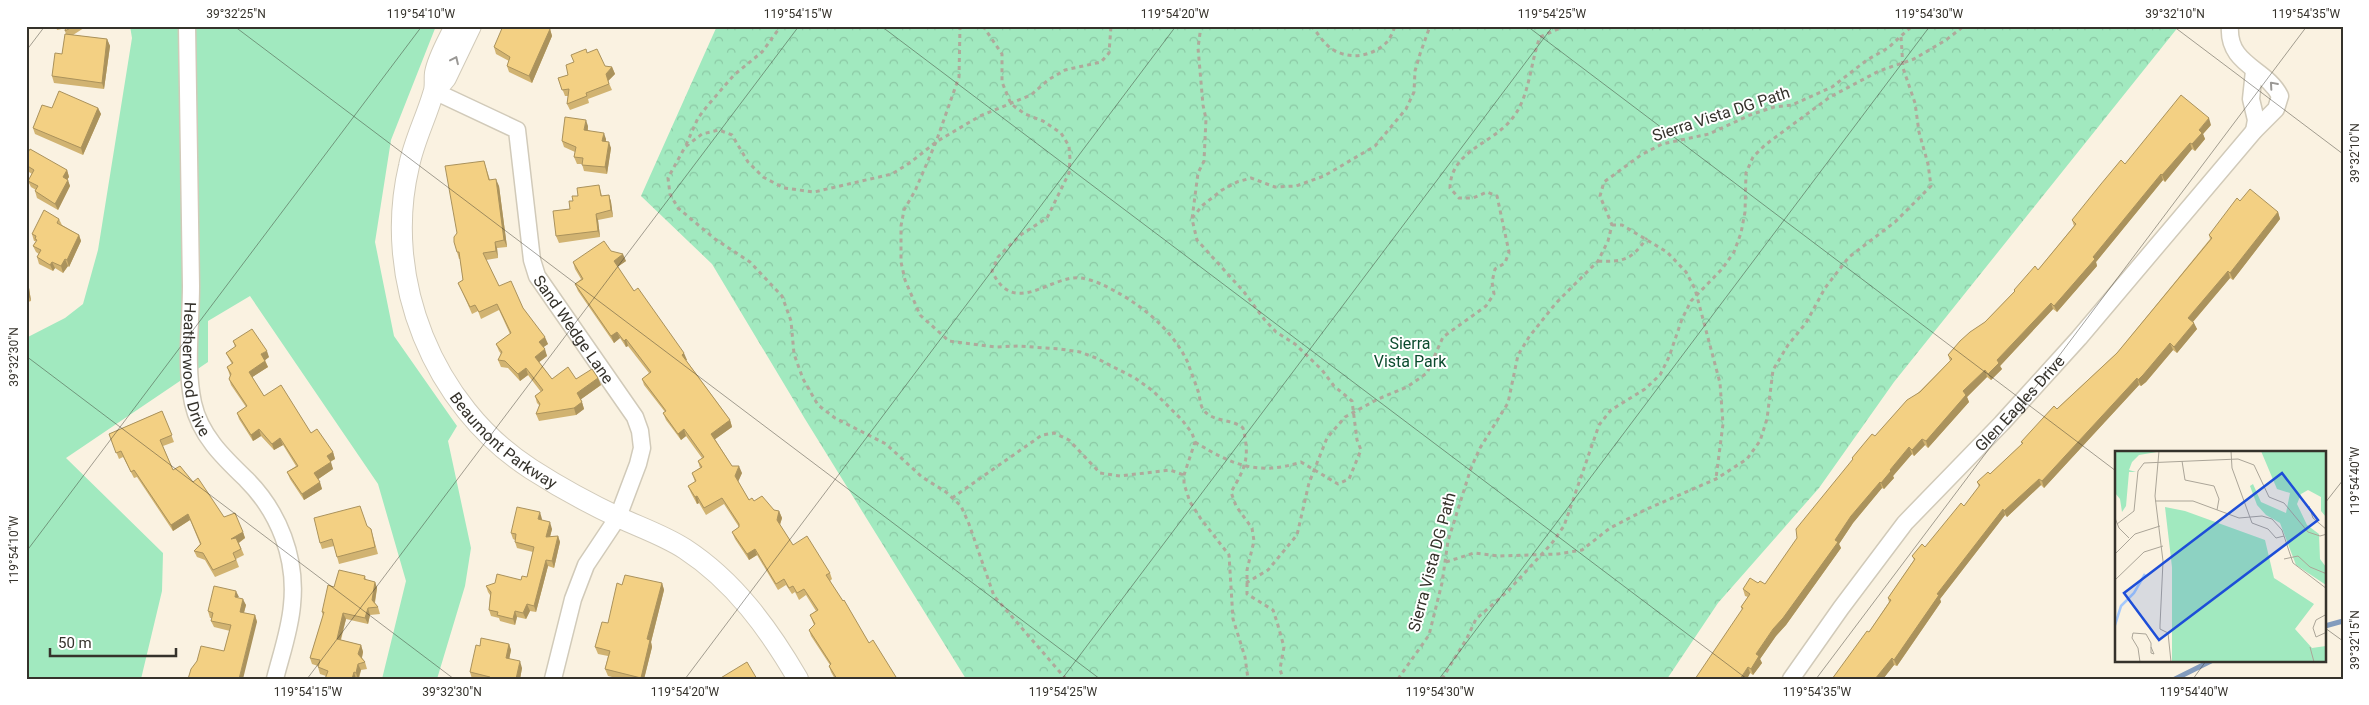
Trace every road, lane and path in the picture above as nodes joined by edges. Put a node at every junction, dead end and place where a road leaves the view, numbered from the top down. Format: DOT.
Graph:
graph roads {
  1 [pos="187,26"];
  2 [pos="455,26"];
  3 [pos="471,26"];
  4 [pos="781,26"];
  5 [pos="960,26"];
  6 [pos="982,26"];
  7 [pos="1111,26"];
  8 [pos="1201,26"];
  9 [pos="1311,26"];
  10 [pos="1395,26"];
  11 [pos="1430,26"];
  12 [pos="1565,26"];
  13 [pos="1912,26"];
  14 [pos="1964,26"];
  15 [pos="2230,26"];
  16 [pos="1901,36"];
  17 [pos="1902,63"];
  18 [pos="2254,72"];
  19 [pos="434,92"];
  20 [pos="1012,104"];
  21 [pos="2254,131"];
  22 [pos="936,142"];
  23 [pos="685,147"];
  24 [pos="1192,218"];
  25 [pos="1612,225"];
  26 [pos="1646,238"];
  27 [pos="1598,261"];
  28 [pos="1697,295"];
  29 [pos="1354,412"];
  30 [pos="1195,442"];
  31 [pos="1246,466"];
  32 [pos="1315,469"];
  33 [pos="1184,475"];
  34 [pos="1716,479"];
  35 [pos="952,498"];
  36 [pos="618,517"];
  37 [pos="1543,554"];
  38 [pos="1446,562"];
  39 [pos="1246,583"];
  40 [pos="275,679"];
  41 [pos="553,679"];
  42 [pos="798,679"];
  43 [pos="1066,679"];
  44 [pos="1248,679"];
  45 [pos="1283,679"];
  46 [pos="1398,679"];
  47 [pos="1442,679"];
  48 [pos="1791,679"];
  1 -- 40 [label="street, Heatherwood Drive"];
  2 -- 19 [label="street, Beaumont Parkway"];
  19 -- 3 [label="street, Beaumont Parkway, one-way"];
  4 -- 23 [label="path"];
  5 -- 22 [label="path"];
  6 -- 20 [label="path"];
  7 -- 20 [label="path"];
  8 -- 24 [label="path"];
  9 -- 10 [label="path"];
  11 -- 24 [label="path"];
  12 -- 29 [label="path"];
  13 -- 16 [label="path, Sierra Vista DG Path"];
  14 -- 17 [label="path"];
  15 -- 18 [label="street, Glen Eagles Drive"];
  16 -- 17 [label="path"];
  16 -- 25 [label="path, Sierra Vista DG Path"];
  17 -- 28 [label="path"];
  17 -- 34 [label="path"];
  18 -- 21 [label="street"];
  21 -- 18 [label="street, Glen Eagles Drive, one-way"];
  19 -- 36 [label="street, Sand Wedge Lane"];
  19 -- 36 [label="street, Beaumont Parkway"];
  20 -- 22 [label="path"];
  20 -- 31 [label="path"];
  21 -- 48 [label="street, Glen Eagles Drive"];
  22 -- 23 [label="path"];
  22 -- 30 [label="path"];
  23 -- 35 [label="path"];
  24 -- 29 [label="path"];
  25 -- 26 [label="path"];
  25 -- 27 [label="path, Sierra Vista DG Path"];
  26 -- 27 [label="path"];
  26 -- 28 [label="path"];
  27 -- 38 [label="path, Sierra Vista DG Path"];
  28 -- 34 [label="path"];
  28 -- 37 [label="path"];
  29 -- 32 [label="path"];
  29 -- 32 [label="path"];
  30 -- 31 [label="path"];
  30 -- 33 [label="path"];
  31 -- 32 [label="path"];
  31 -- 39 [label="path"];
  32 -- 39 [label="path"];
  33 -- 35 [label="path"];
  33 -- 44 [label="path"];
  34 -- 37 [label="path"];
  35 -- 43 [label="path"];
  36 -- 41 [label="street, Sand Wedge Lane"];
  36 -- 42 [label="street, Beaumont Parkway"];
  37 -- 38 [label="path"];
  37 -- 47 [label="path"];
  38 -- 46 [label="path, Sierra Vista DG Path"];
  39 -- 45 [label="path"];
}
